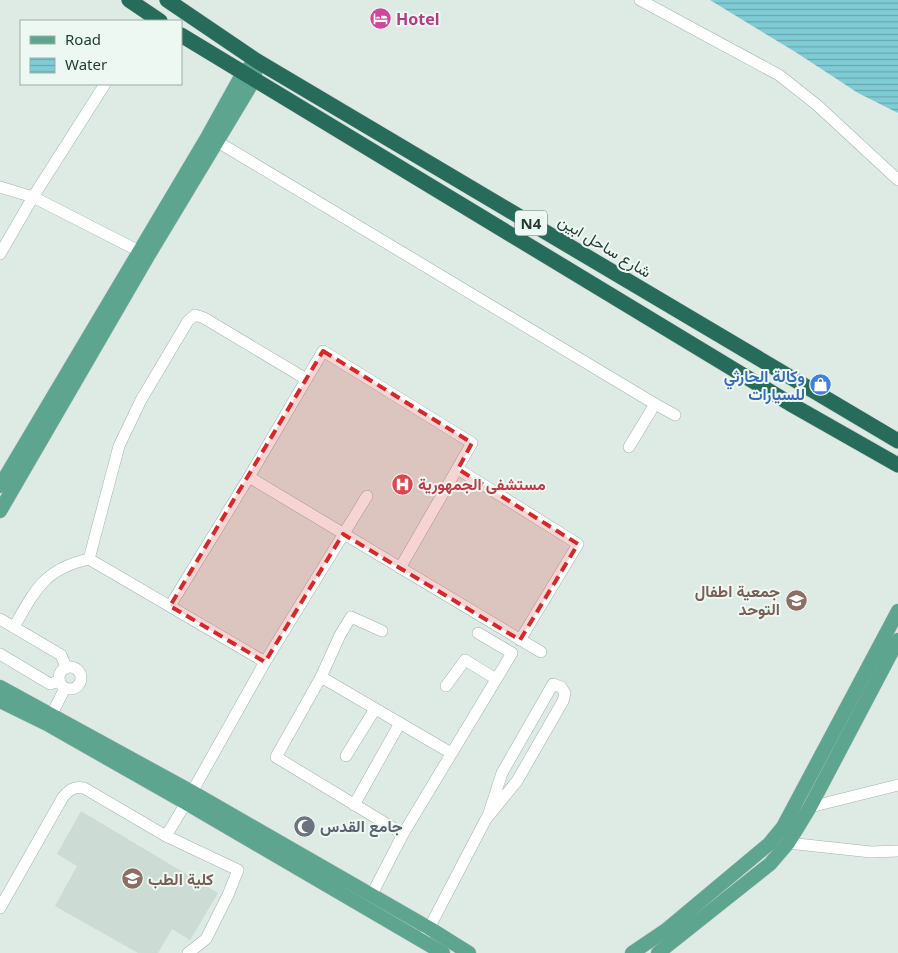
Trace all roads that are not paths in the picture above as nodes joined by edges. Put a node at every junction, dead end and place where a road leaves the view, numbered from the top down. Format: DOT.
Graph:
graph roads {
  1 [pos="129,0"];
  2 [pos="167,0"];
  3 [pos="640,0"];
  4 [pos="159,20"];
  5 [pos="182,36"];
  6 [pos="257,61"];
  7 [pos="248,77"];
  8 [pos="104,85"];
  9 [pos="213,139"];
  10 [pos="898,180"];
  11 [pos="0,187"];
  12 [pos="33,197"];
  13 [pos="0,254"];
  14 [pos="143,254"];
  15 [pos="306,379"];
  16 [pos="655,404"];
  17 [pos="675,415"];
  18 [pos="898,442"];
  19 [pos="629,447"];
  20 [pos="898,465"];
  21 [pos="458,469"];
  22 [pos="249,477"];
  23 [pos="0,486"];
  24 [pos="367,496"];
  25 [pos="0,511"];
  26 [pos="343,534"];
  27 [pos="88,559"];
  28 [pos="400,568"];
  29 [pos="170,606"];
  30 [pos="898,611"];
  31 [pos="0,619"];
  32 [pos="14,627"];
  33 [pos="382,632"];
  34 [pos="478,633"];
  35 [pos="520,640"];
  36 [pos="898,640"];
  37 [pos="541,652"];
  38 [pos="0,654"];
  39 [pos="265,662"];
  40 [pos="66,666"];
  41 [pos="321,677"];
  42 [pos="496,679"];
  43 [pos="62,685"];
  44 [pos="446,686"];
  45 [pos="0,687"];
  46 [pos="1,703"];
  47 [pos="375,709"];
  48 [pos="52,714"];
  49 [pos="400,723"];
  50 [pos="451,753"];
  51 [pos="346,756"];
  52 [pos="898,785"];
  53 [pos="189,798"];
  54 [pos="354,805"];
  55 [pos="810,807"];
  56 [pos="488,816"];
  57 [pos="402,834"];
  58 [pos="166,836"];
  59 [pos="788,843"];
  60 [pos="898,851"];
  61 [pos="371,896"];
  62 [pos="0,908"];
  63 [pos="426,934"];
  64 [pos="188,953"];
  65 [pos="443,953"];
  66 [pos="469,953"];
  67 [pos="632,953"];
  68 [pos="658,953"];
  1 -- 4 [label="highway"];
  2 -- 6 [label="highway, شارع ساحل ابين / N4"];
  3 -- 10 [label="street"];
  5 -- 7 [label="highway, N4"];
  6 -- 7 [label="main road"];
  6 -- 18 [label="highway, شارع ساحل ابين / N4"];
  7 -- 9 [label="main road"];
  7 -- 20 [label="highway, N4"];
  8 -- 12 [label="street"];
  9 -- 14 [label="main road"];
  9 -- 16 [label="street"];
  11 -- 12 [label="street"];
  12 -- 13 [label="street"];
  12 -- 14 [label="street"];
  14 -- 23 [label="main road"];
  14 -- 25 [label="main road"];
  15 -- 21 [label="street"];
  15 -- 22 [label="street"];
  15 -- 27 [label="street"];
  16 -- 17 [label="street"];
  16 -- 19 [label="street"];
  21 -- 28 [label="street"];
  21 -- 35 [label="street"];
  22 -- 26 [label="street"];
  22 -- 29 [label="street"];
  24 -- 26 [label="street"];
  26 -- 28 [label="street"];
  26 -- 39 [label="street"];
  27 -- 29 [label="street"];
  27 -- 32 [label="street"];
  28 -- 35 [label="street"];
  29 -- 39 [label="street"];
  30 -- 67 [label="main road"];
  31 -- 32 [label="street"];
  32 -- 40 [label="street"];
  33 -- 41 [label="street"];
  34 -- 42 [label="street"];
  35 -- 37 [label="street"];
  36 -- 55 [label="main road"];
  38 -- 43 [label="street"];
  39 -- 53 [label="street"];
  40 -- 43 [label="street"];
  40 -- 43 [label="street"];
  41 -- 47 [label="street"];
  41 -- 54 [label="street"];
  42 -- 44 [label="street"];
  42 -- 50 [label="street"];
  43 -- 48 [label="street"];
  45 -- 48 [label="main road"];
  46 -- 53 [label="main road"];
  47 -- 49 [label="street"];
  47 -- 51 [label="street"];
  48 -- 53 [label="main road"];
  49 -- 50 [label="street"];
  49 -- 54 [label="street"];
  50 -- 57 [label="street"];
  52 -- 55 [label="street"];
  53 -- 58 [label="street"];
  53 -- 61 [label="main road"];
  53 -- 63 [label="main road"];
  54 -- 57 [label="street"];
  55 -- 59 [label="main road"];
  56 -- 56 [label="street"];
  56 -- 63 [label="street"];
  57 -- 61 [label="street"];
  58 -- 62 [label="street"];
  58 -- 64 [label="street"];
  59 -- 60 [label="street"];
  59 -- 68 [label="main road"];
  61 -- 63 [label="main road"];
  63 -- 65 [label="main road"];
  63 -- 66 [label="main road"];
}
